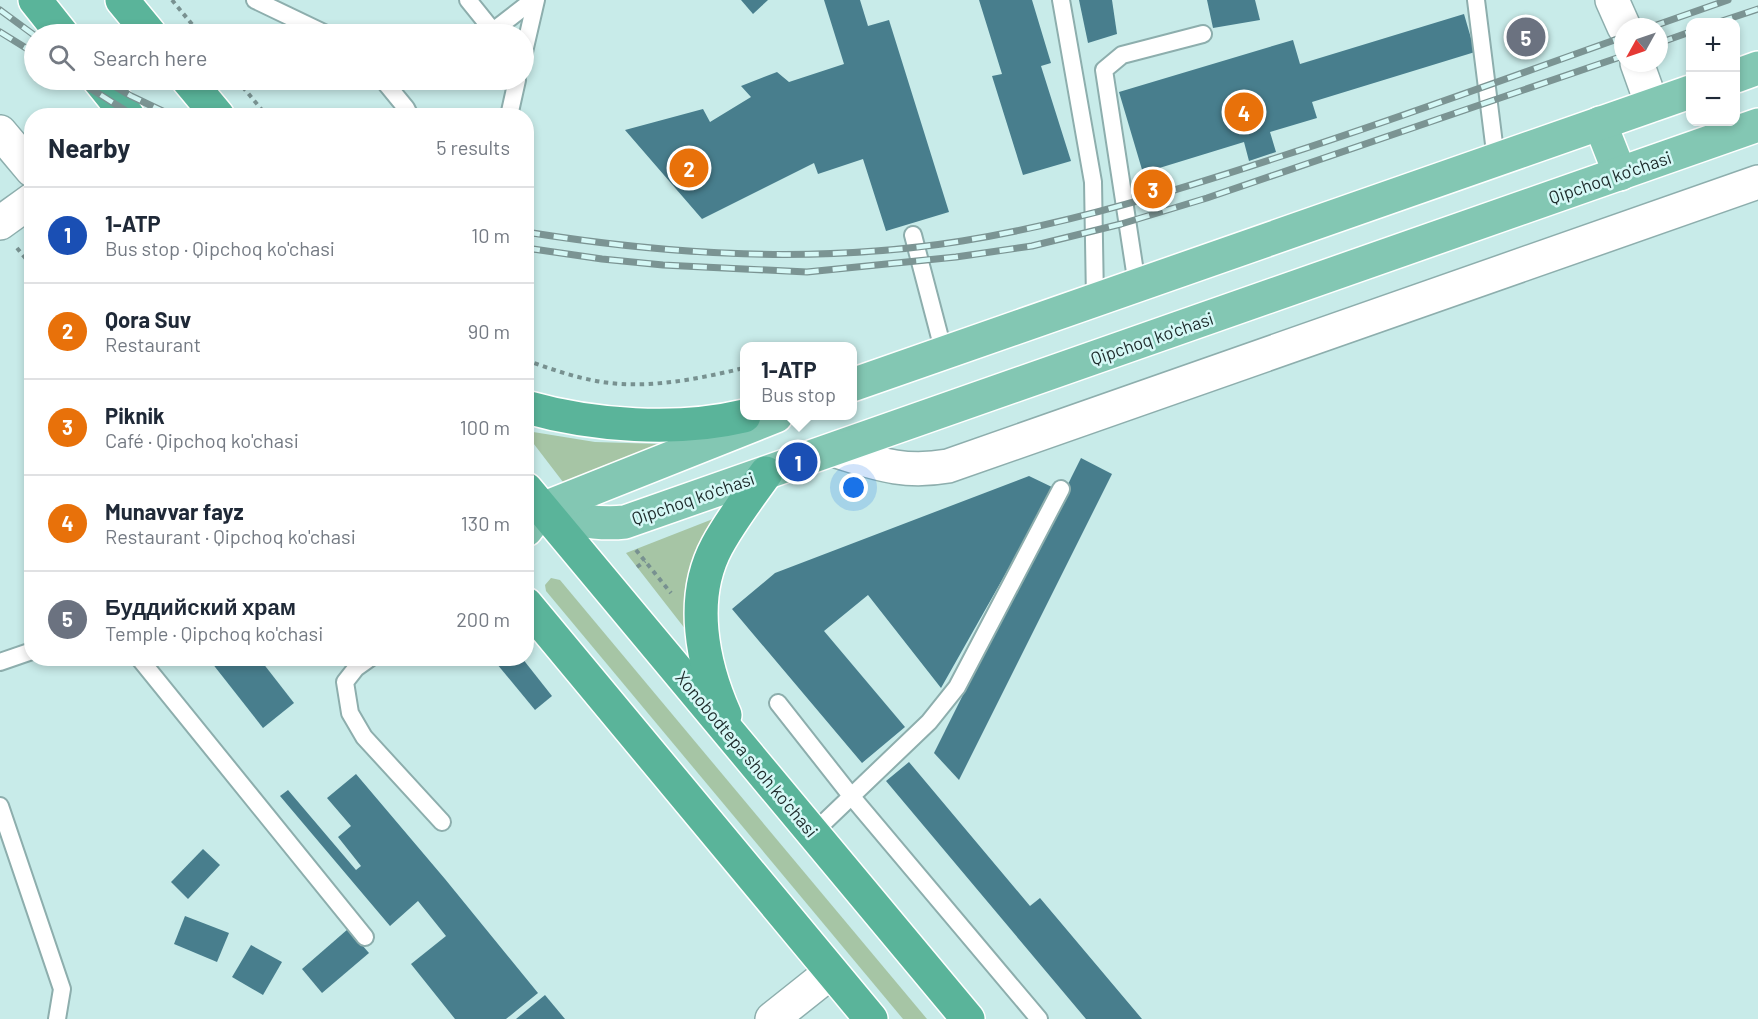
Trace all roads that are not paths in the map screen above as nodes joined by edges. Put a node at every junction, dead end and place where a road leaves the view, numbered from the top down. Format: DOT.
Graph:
graph roads {
  1 [pos="35,0"];
  2 [pos="122,0"];
  3 [pos="255,0"];
  4 [pos="468,0"];
  5 [pos="534,0"];
  6 [pos="1061,0"];
  7 [pos="1476,0"];
  8 [pos="1612,0"];
  9 [pos="1620,18"];
  10 [pos="54,24"];
  11 [pos="142,24"];
  12 [pos="305,24"];
  13 [pos="487,24"];
  14 [pos="502,24"];
  15 [pos="529,24"];
  16 [pos="1203,34"];
  17 [pos="1758,68"];
  18 [pos="1640,72"];
  19 [pos="1740,75"];
  20 [pos="107,90"];
  21 [pos="196,90"];
  22 [pos="391,90"];
  23 [pos="514,90"];
  24 [pos="1686,93"];
  25 [pos="1652,105"];
  26 [pos="122,108"];
  27 [pos="211,108"];
  28 [pos="406,108"];
  29 [pos="510,108"];
  30 [pos="1600,123"];
  31 [pos="1758,125"];
  32 [pos="0,132"];
  33 [pos="24,160"];
  34 [pos="1496,160"];
  35 [pos="1620,174"];
  36 [pos="1758,182"];
  37 [pos="913,235"];
  38 [pos="1137,285"];
  39 [pos="1095,300"];
  40 [pos="944,353"];
  41 [pos="857,383"];
  42 [pos="534,409"];
  43 [pos="740,417"];
  44 [pos="765,420"];
  45 [pos="833,450"];
  46 [pos="766,473"];
  47 [pos="1061,489"];
  48 [pos="534,507"];
  49 [pos="534,509"];
  50 [pos="534,513"];
  51 [pos="534,614"];
  52 [pos="24,654"];
  53 [pos="0,662"];
  54 [pos="146,666"];
  55 [pos="359,666"];
  56 [pos="778,703"];
  57 [pos="736,741"];
  58 [pos="852,797"];
  59 [pos="0,806"];
  60 [pos="442,822"];
  61 [pos="813,833"];
  62 [pos="365,937"];
  63 [pos="831,972"];
  64 [pos="57,1019"];
  65 [pos="772,1019"];
  66 [pos="871,1019"];
  67 [pos="968,1019"];
  68 [pos="1038,1019"];
  1 -- 10 [label="highway"];
  2 -- 11 [label="highway"];
  3 -- 12 [label="lane"];
  4 -- 13 [label="lane"];
  5 -- 14 [label="lane"];
  5 -- 15 [label="lane"];
  6 -- 39 [label="lane"];
  7 -- 34 [label="lane"];
  8 -- 9 [label="street"];
  16 -- 38 [label="lane"];
  17 -- 19 [label="main road"];
  18 -- 25 [label="street"];
  20 -- 26 [label="highway"];
  21 -- 27 [label="highway"];
  22 -- 28 [label="lane"];
  23 -- 29 [label="lane"];
  24 -- 25 [label="main road"];
  25 -- 30 [label="main road"];
  30 -- 34 [label="main road"];
  30 -- 35 [label="main road"];
  31 -- 35 [label="main road, Qipchoq ko'chasi"];
  32 -- 33 [label="street"];
  34 -- 38 [label="main road"];
  35 -- 45 [label="main road, Qipchoq ko'chasi"];
  36 -- 45 [label="street"];
  37 -- 40 [label="lane"];
  38 -- 39 [label="main road"];
  39 -- 40 [label="main road"];
  40 -- 41 [label="main road"];
  42 -- 43 [label="highway"];
  44 -- 48 [label="main road"];
  45 -- 46 [label="main road, Qipchoq ko'chasi"];
  46 -- 49 [label="main road, Qipchoq ko'chasi"];
  46 -- 57 [label="highway"];
  47 -- 58 [label="lane"];
  50 -- 57 [label="highway, Xonobodtepa shoh ko'chasi"];
  51 -- 63 [label="highway"];
  52 -- 53 [label="lane"];
  54 -- 62 [label="lane"];
  55 -- 60 [label="lane"];
  56 -- 58 [label="lane"];
  57 -- 61 [label="highway, Xonobodtepa shoh ko'chasi"];
  58 -- 61 [label="lane"];
  58 -- 68 [label="lane"];
  59 -- 64 [label="lane"];
  61 -- 67 [label="highway, Xonobodtepa shoh ko'chasi"];
  63 -- 65 [label="street"];
  63 -- 66 [label="highway"];
}
